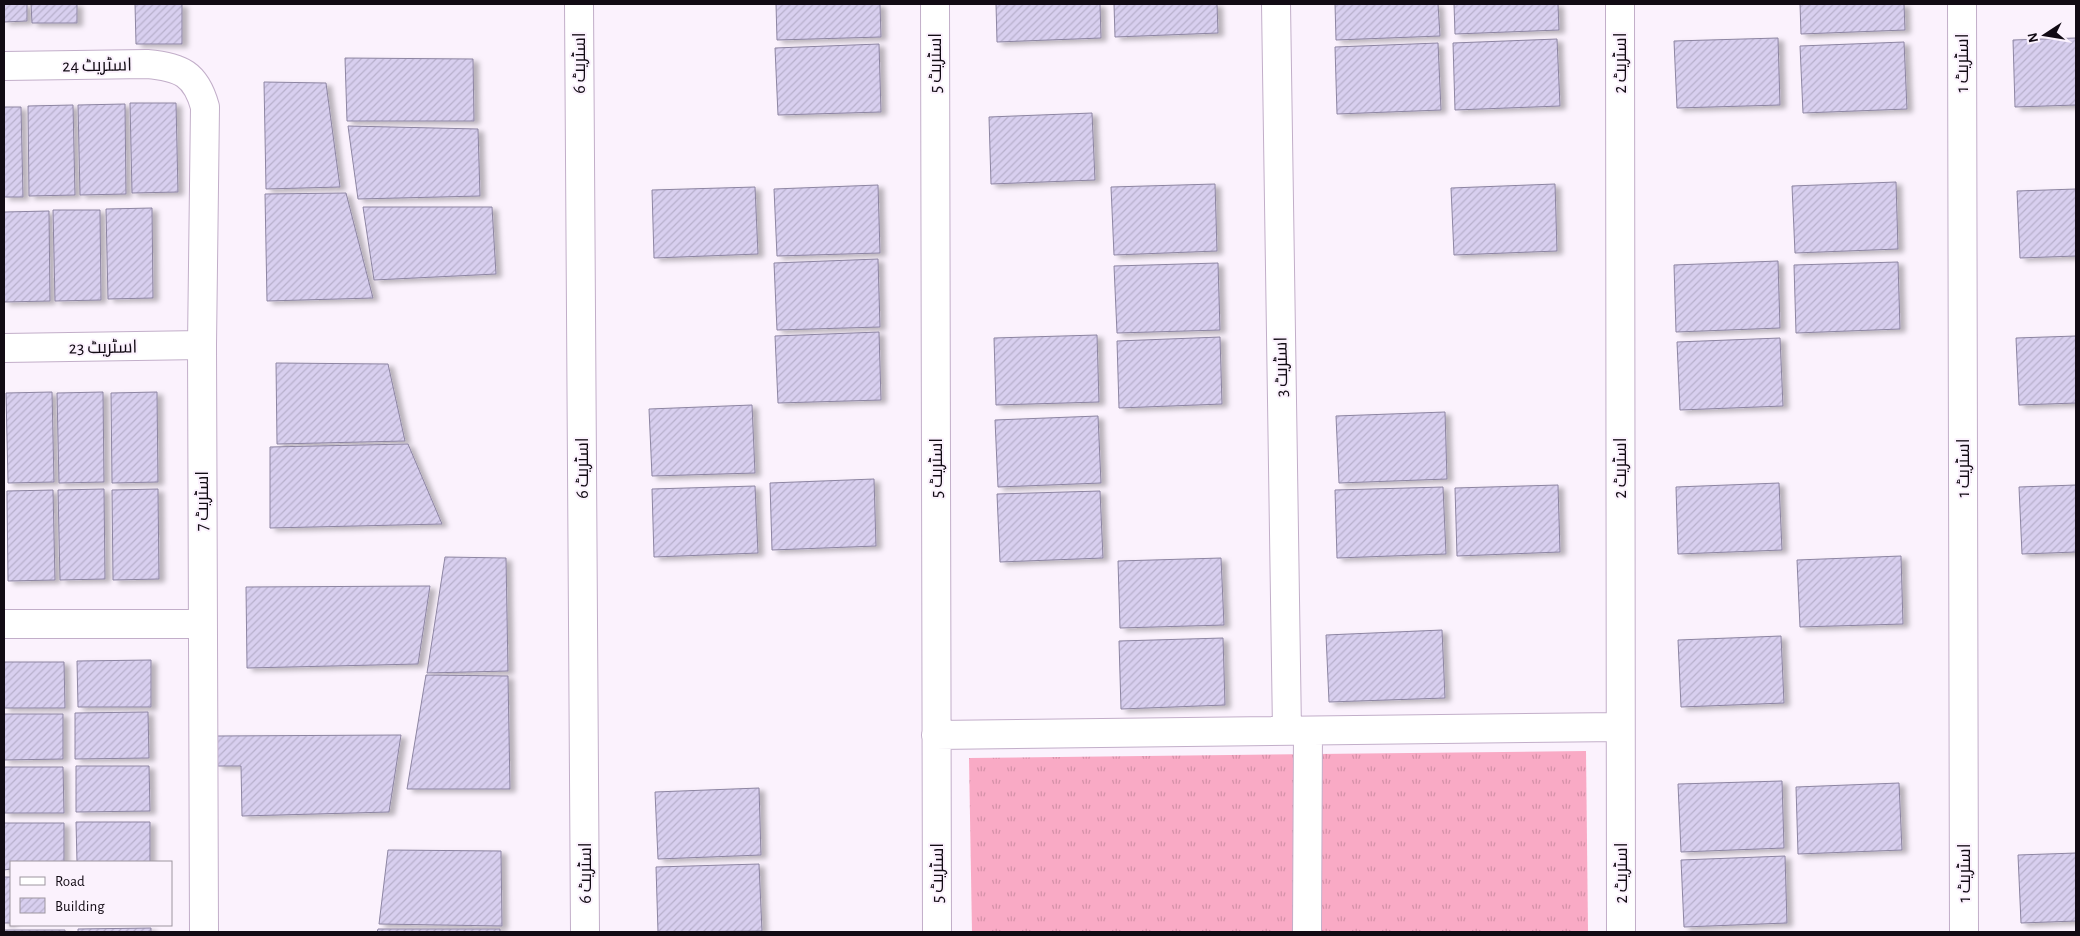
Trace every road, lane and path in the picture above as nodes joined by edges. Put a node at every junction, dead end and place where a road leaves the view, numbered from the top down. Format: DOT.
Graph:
graph roads {
  1 [pos="579,4"];
  2 [pos="935,4"];
  3 [pos="1276,4"];
  4 [pos="1620,4"];
  5 [pos="1962,4"];
  6 [pos="4,66"];
  7 [pos="188,75"];
  8 [pos="202,345"];
  9 [pos="4,348"];
  10 [pos="4,624"];
  11 [pos="202,624"];
  12 [pos="1620,727"];
  13 [pos="1297,731"];
  14 [pos="936,735"];
  15 [pos="204,932"];
  16 [pos="585,932"];
  17 [pos="938,932"];
  18 [pos="1307,932"];
  19 [pos="1621,932"];
  20 [pos="1964,932"];
  1 -- 16 [label="street, اسٹریٹ 6"];
  2 -- 14 [label="street, اسٹریٹ 5"];
  3 -- 13 [label="street, اسٹریٹ 3"];
  4 -- 12 [label="street, اسٹریٹ 2"];
  5 -- 20 [label="street, اسٹریٹ 1"];
  6 -- 7 [label="street, اسٹریٹ 24"];
  7 -- 8 [label="street, اسٹریٹ 7"];
  8 -- 9 [label="street, اسٹریٹ 23"];
  8 -- 11 [label="street, اسٹریٹ 7"];
  10 -- 11 [label="street"];
  11 -- 15 [label="street, اسٹریٹ 7"];
  12 -- 13 [label="street"];
  12 -- 19 [label="street, اسٹریٹ 2"];
  13 -- 14 [label="street"];
  13 -- 18 [label="street, اسٹریٹ 3"];
  14 -- 17 [label="street, اسٹریٹ 5"];
}
